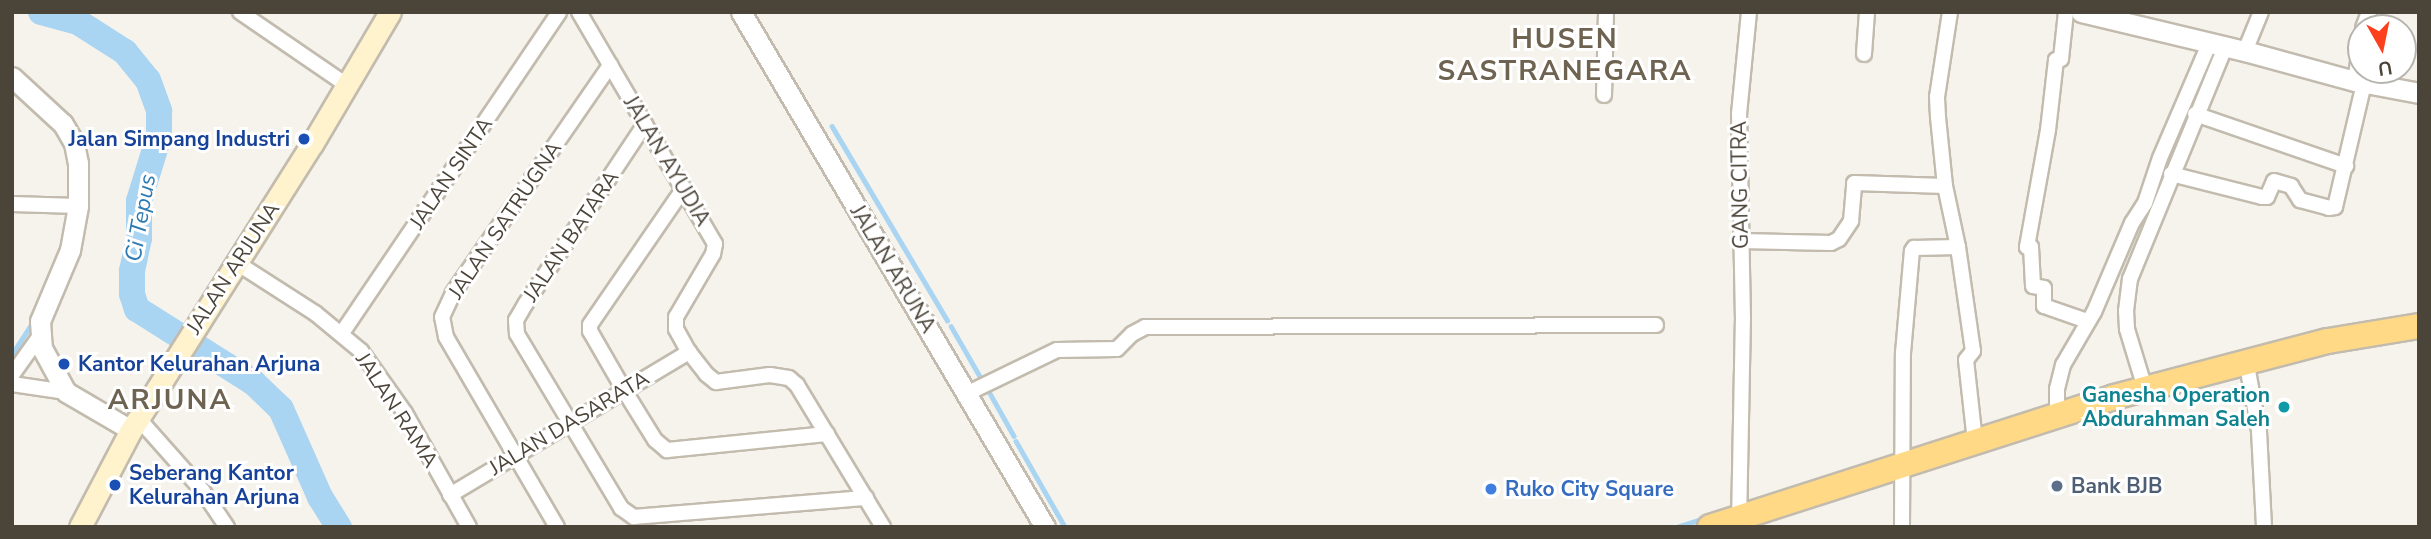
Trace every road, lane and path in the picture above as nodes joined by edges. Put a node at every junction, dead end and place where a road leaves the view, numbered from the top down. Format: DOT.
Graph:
graph roads {
  1 [pos="240,12"];
  2 [pos="390,12"];
  3 [pos="559,12"];
  4 [pos="579,12"];
  5 [pos="741,12"];
  6 [pos="1606,12"];
  7 [pos="1749,12"];
  8 [pos="1867,12"];
  9 [pos="1950,12"];
  10 [pos="2066,12"];
  11 [pos="2081,12"];
  12 [pos="2261,12"];
  13 [pos="2217,46"];
  14 [pos="2245,51"];
  15 [pos="1864,54"];
  16 [pos="610,65"];
  17 [pos="12,77"];
  18 [pos="2347,78"];
  19 [pos="2360,84"];
  20 [pos="2371,84"];
  21 [pos="348,86"];
  22 [pos="2419,93"];
  23 [pos="1604,95"];
  24 [pos="2195,114"];
  25 [pos="645,124"];
  26 [pos="2346,166"];
  27 [pos="2171,174"];
  28 [pos="1945,186"];
  29 [pos="684,188"];
  30 [pos="12,204"];
  31 [pos="78,206"];
  32 [pos="1741,242"];
  33 [pos="1958,247"];
  34 [pos="237,263"];
  35 [pos="2087,321"];
  36 [pos="1656,325"];
  37 [pos="2419,326"];
  38 [pos="342,333"];
  39 [pos="39,337"];
  40 [pos="689,352"];
  41 [pos="2246,360"];
  42 [pos="12,375"];
  43 [pos="12,384"];
  44 [pos="624,390"];
  45 [pos="66,392"];
  46 [pos="973,393"];
  47 [pos="2146,393"];
  48 [pos="2057,415"];
  49 [pos="135,424"];
  50 [pos="570,424"];
  51 [pos="827,434"];
  52 [pos="1975,442"];
  53 [pos="516,455"];
  54 [pos="1900,467"];
  55 [pos="450,495"];
  56 [pos="866,498"];
  57 [pos="1738,522"];
  58 [pos="80,527"];
  59 [pos="227,527"];
  60 [pos="469,527"];
  61 [pos="557,527"];
  62 [pos="883,527"];
  63 [pos="1045,527"];
  64 [pos="1710,527"];
  65 [pos="1902,527"];
  66 [pos="2264,527"];
  1 -- 21 [label="street"];
  2 -- 21 [label="main road, JALAN ARJUNA"];
  3 -- 38 [label="street, JALAN SINTA"];
  4 -- 16 [label="street, JALAN AYUDIA"];
  5 -- 46 [label="street, JALAN ARUNA"];
  6 -- 23 [label="street"];
  7 -- 32 [label="street, GANG CITRA"];
  8 -- 15 [label="street"];
  9 -- 28 [label="street"];
  10 -- 35 [label="street"];
  11 -- 13 [label="street"];
  12 -- 14 [label="street"];
  13 -- 14 [label="street"];
  13 -- 24 [label="street"];
  13 -- 35 [label="street"];
  14 -- 18 [label="street"];
  16 -- 25 [label="street, JALAN AYUDIA"];
  16 -- 53 [label="street, JALAN SATRUGNA"];
  17 -- 31 [label="street"];
  19 -- 26 [label="street"];
  20 -- 22 [label="street"];
  21 -- 34 [label="main road, JALAN ARJUNA"];
  24 -- 26 [label="street"];
  24 -- 27 [label="street"];
  25 -- 29 [label="street, JALAN AYUDIA"];
  25 -- 50 [label="street, JALAN BATARA"];
  26 -- 27 [label="street"];
  27 -- 47 [label="street"];
  28 -- 32 [label="street"];
  28 -- 33 [label="street"];
  29 -- 40 [label="street, JALAN AYUDIA"];
  29 -- 44 [label="street"];
  30 -- 31 [label="street"];
  31 -- 39 [label="street"];
  32 -- 57 [label="street, GANG CITRA"];
  33 -- 52 [label="street"];
  33 -- 54 [label="street"];
  34 -- 38 [label="street, JALAN RAMA"];
  34 -- 49 [label="main road, JALAN ARJUNA"];
  35 -- 48 [label="street"];
  36 -- 46 [label="street"];
  37 -- 41 [label="highway"];
  38 -- 55 [label="street, JALAN RAMA"];
  39 -- 42 [label="street"];
  39 -- 45 [label="street"];
  40 -- 44 [label="street, JALAN DASARATA"];
  40 -- 51 [label="street, JALAN AYUDIA"];
  41 -- 47 [label="highway"];
  41 -- 66 [label="street"];
  43 -- 45 [label="street"];
  44 -- 50 [label="street, JALAN DASARATA"];
  44 -- 51 [label="street"];
  45 -- 49 [label="street"];
  46 -- 63 [label="street, JALAN ARUNA"];
  47 -- 48 [label="highway"];
  48 -- 52 [label="highway"];
  49 -- 58 [label="main road, JALAN ARJUNA"];
  49 -- 59 [label="street"];
  50 -- 53 [label="street, JALAN DASARATA"];
  50 -- 56 [label="street, JALAN BATARA"];
  51 -- 56 [label="street, JALAN AYUDIA"];
  52 -- 54 [label="highway"];
  53 -- 55 [label="street, JALAN DASARATA"];
  53 -- 61 [label="street, JALAN SATRUGNA"];
  54 -- 57 [label="highway"];
  54 -- 65 [label="street"];
  55 -- 60 [label="street, JALAN RAMA"];
  56 -- 62 [label="street, JALAN AYUDIA"];
  57 -- 64 [label="highway"];
}
